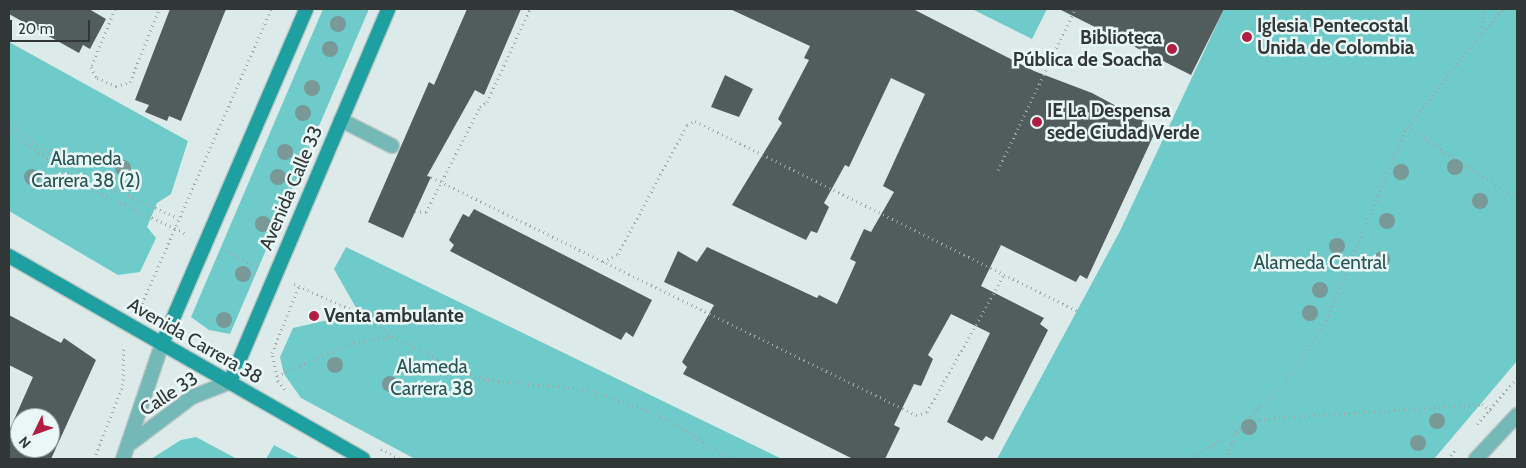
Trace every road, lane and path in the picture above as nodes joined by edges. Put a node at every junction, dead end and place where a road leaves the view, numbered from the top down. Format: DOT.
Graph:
graph roads {
  1 [pos="115,9"];
  2 [pos="159,9"];
  3 [pos="271,9"];
  4 [pos="306,9"];
  5 [pos="388,9"];
  6 [pos="530,9"];
  7 [pos="1076,9"];
  8 [pos="1485,9"];
  9 [pos="1503,9"];
  10 [pos="1479,37"];
  11 [pos="341,120"];
  12 [pos="9,122"];
  13 [pos="1407,127"];
  14 [pos="9,133"];
  15 [pos="392,146"];
  16 [pos="998,170"];
  17 [pos="431,177"];
  18 [pos="440,182"];
  19 [pos="1517,200"];
  20 [pos="415,211"];
  21 [pos="178,218"];
  22 [pos="174,228"];
  23 [pos="205,241"];
  24 [pos="9,256"];
  25 [pos="603,262"];
  26 [pos="275,275"];
  27 [pos="1004,275"];
  28 [pos="299,286"];
  29 [pos="1077,311"];
  30 [pos="133,326"];
  31 [pos="392,336"];
  32 [pos="162,344"];
  33 [pos="277,376"];
  34 [pos="1517,378"];
  35 [pos="230,382"];
  36 [pos="291,396"];
  37 [pos="1490,410"];
  38 [pos="1517,415"];
  39 [pos="1236,431"];
  40 [pos="1472,431"];
  41 [pos="130,443"];
  42 [pos="375,445"];
  43 [pos="1460,445"];
  44 [pos="94,459"];
  45 [pos="123,459"];
  46 [pos="363,459"];
  47 [pos="400,459"];
  48 [pos="730,459"];
  49 [pos="1188,459"];
  50 [pos="1226,459"];
  51 [pos="1447,459"];
  52 [pos="1476,459"];
  1 -- 2 [label="path"];
  3 -- 21 [label="path"];
  4 -- 23 [label="main road"];
  5 -- 11 [label="main road, Avenida Calle 33"];
  6 -- 18 [label="path"];
  7 -- 16 [label="path"];
  8 -- 10 [label="path"];
  9 -- 10 [label="path"];
  10 -- 13 [label="path"];
  11 -- 15 [label="street"];
  11 -- 26 [label="main road, Avenida Calle 33"];
  12 -- 21 [label="path"];
  13 -- 19 [label="path"];
  13 -- 39 [label="path"];
  14 -- 22 [label="path"];
  17 -- 18 [label="path"];
  18 -- 20 [label="path"];
  18 -- 25 [label="path"];
  21 -- 22 [label="path"];
  22 -- 23 [label="path"];
  22 -- 30 [label="path"];
  23 -- 26 [label="path"];
  23 -- 32 [label="main road"];
  24 -- 30 [label="main road, Avenida Carrera 38"];
  25 -- 27 [label="path"];
  25 -- 27 [label="path"];
  26 -- 28 [label="path"];
  26 -- 35 [label="main road, Avenida Calle 33"];
  27 -- 29 [label="path"];
  28 -- 31 [label="path"];
  28 -- 33 [label="path"];
  30 -- 32 [label="main road, Avenida Carrera 38"];
  30 -- 44 [label="path"];
  31 -- 33 [label="path"];
  31 -- 48 [label="path"];
  32 -- 35 [label="main road, Avenida Carrera 38"];
  32 -- 41 [label="street, Calle 33"];
  33 -- 36 [label="path"];
  34 -- 37 [label="path"];
  35 -- 41 [label="street, Calle 33"];
  35 -- 46 [label="main road, Avenida Carrera 38"];
  37 -- 39 [label="path"];
  37 -- 40 [label="path"];
  38 -- 52 [label="street"];
  39 -- 49 [label="path"];
  39 -- 50 [label="path"];
  41 -- 45 [label="street, Calle 33"];
  42 -- 47 [label="path"];
  43 -- 51 [label="path"];
}
